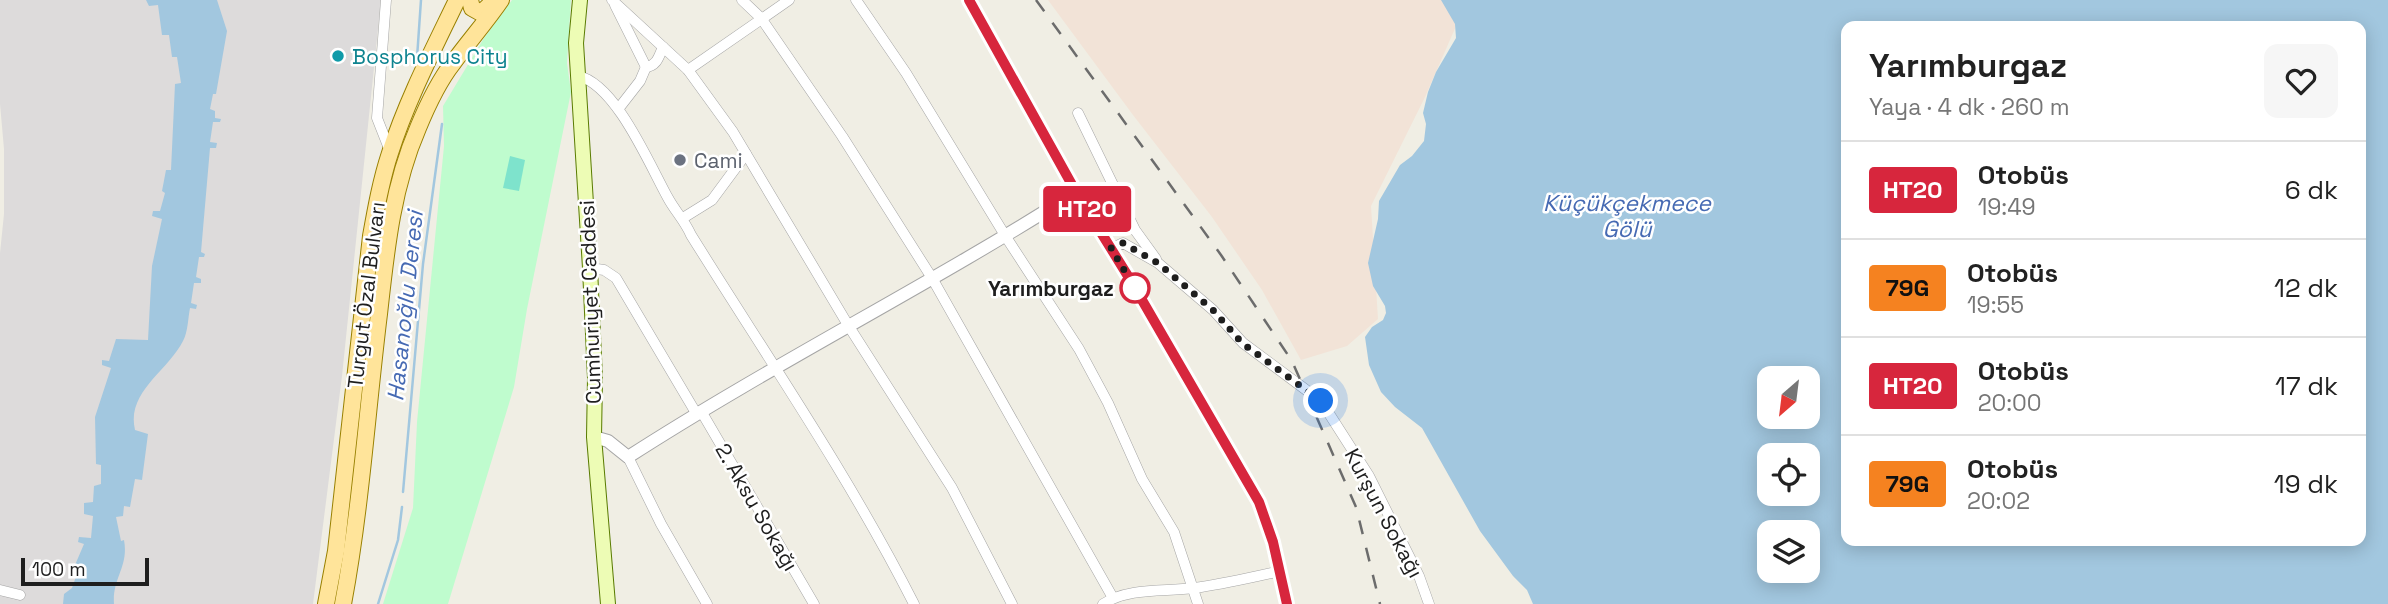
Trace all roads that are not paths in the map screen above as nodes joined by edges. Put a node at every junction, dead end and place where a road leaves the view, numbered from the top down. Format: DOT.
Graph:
graph roads {
  1 [pos="386,0"];
  2 [pos="457,0"];
  3 [pos="470,0"];
  4 [pos="495,0"];
  5 [pos="501,0"];
  6 [pos="580,0"];
  7 [pos="612,0"];
  8 [pos="742,0"];
  9 [pos="789,0"];
  10 [pos="856,0"];
  11 [pos="969,0"];
  12 [pos="761,18"];
  13 [pos="663,47"];
  14 [pos="646,67"];
  15 [pos="688,70"];
  16 [pos="578,76"];
  17 [pos="619,108"];
  18 [pos="1077,113"];
  19 [pos="390,152"];
  20 [pos="746,154"];
  21 [pos="1076,192"];
  22 [pos="683,218"];
  23 [pos="1006,237"];
  24 [pos="1111,248"];
  25 [pos="1158,263"];
  26 [pos="590,268"];
  27 [pos="932,278"];
  28 [pos="848,325"];
  29 [pos="775,370"];
  30 [pos="698,412"];
  31 [pos="594,437"];
  32 [pos="628,457"];
  33 [pos="1281,571"];
  34 [pos="1192,588"];
  35 [pos="0,590"];
  36 [pos="20,595"];
  37 [pos="1108,602"];
  38 [pos="326,604"];
  39 [pos="343,604"];
  40 [pos="608,604"];
  41 [pos="707,604"];
  42 [pos="814,604"];
  43 [pos="914,604"];
  44 [pos="1012,604"];
  45 [pos="1198,604"];
  46 [pos="1287,604"];
  47 [pos="1429,604"];
  1 -- 19 [label="street"];
  2 -- 19 [label="main road, Turgut Özal Bulvarı"];
  3 -- 4 [label="main road"];
  5 -- 39 [label="main road, Turgut Özal Bulvarı"];
  6 -- 16 [label="main road, Cumhuriyet Caddesi"];
  7 -- 13 [label="street"];
  7 -- 14 [label="street"];
  8 -- 12 [label="street"];
  9 -- 12 [label="street"];
  10 -- 23 [label="street"];
  11 -- 21 [label="street"];
  12 -- 15 [label="street"];
  12 -- 27 [label="street"];
  13 -- 14 [label="street"];
  13 -- 15 [label="street"];
  14 -- 17 [label="street"];
  15 -- 20 [label="street"];
  16 -- 17 [label="street"];
  16 -- 26 [label="main road, Cumhuriyet Caddesi"];
  17 -- 22 [label="street"];
  18 -- 25 [label="street"];
  19 -- 38 [label="main road, Turgut Özal Bulvarı"];
  20 -- 22 [label="street"];
  20 -- 28 [label="street"];
  21 -- 23 [label="street"];
  21 -- 24 [label="street"];
  22 -- 29 [label="street"];
  23 -- 27 [label="street"];
  23 -- 34 [label="street"];
  24 -- 25 [label="street, Kurşun Sokağı"];
  24 -- 33 [label="street"];
  25 -- 47 [label="street, Kurşun Sokağı"];
  26 -- 30 [label="street, 2. Aksu Sokağı"];
  26 -- 31 [label="main road, Cumhuriyet Caddesi"];
  27 -- 28 [label="street"];
  27 -- 37 [label="street"];
  28 -- 29 [label="street"];
  28 -- 44 [label="street"];
  29 -- 30 [label="street"];
  29 -- 43 [label="street"];
  30 -- 32 [label="street"];
  30 -- 42 [label="street, 2. Aksu Sokağı"];
  31 -- 32 [label="street"];
  31 -- 40 [label="main road, Cumhuriyet Caddesi"];
  32 -- 41 [label="street"];
  33 -- 34 [label="street"];
  33 -- 46 [label="street"];
  34 -- 37 [label="street"];
  34 -- 45 [label="street"];
  35 -- 36 [label="street"];
}
